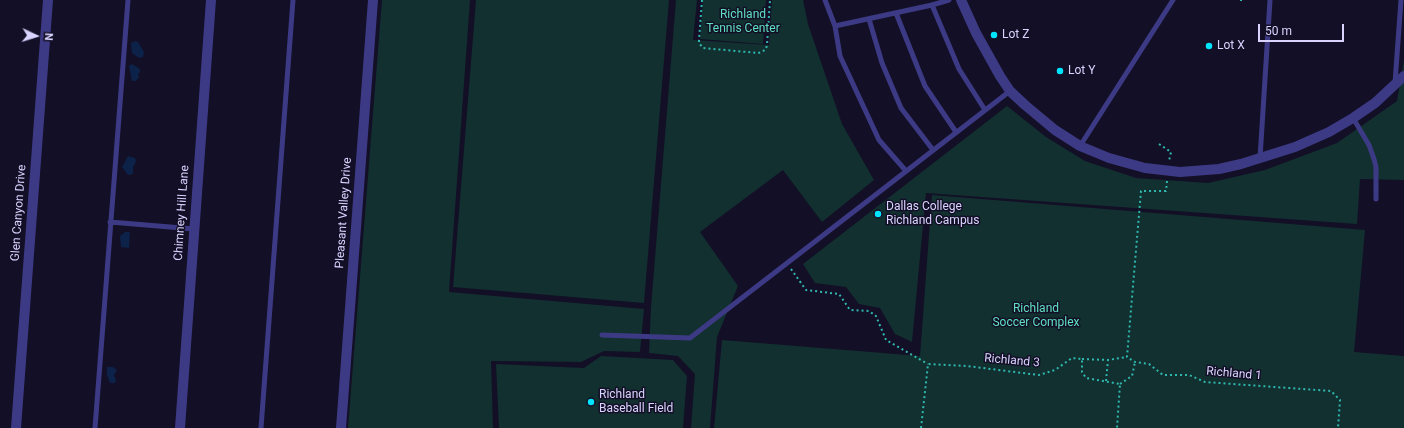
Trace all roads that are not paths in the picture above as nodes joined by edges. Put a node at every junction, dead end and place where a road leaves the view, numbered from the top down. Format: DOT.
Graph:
graph roads {
  1 [pos="48,0"];
  2 [pos="128,0"];
  3 [pos="211,0"];
  4 [pos="293,0"];
  5 [pos="373,0"];
  6 [pos="825,0"];
  7 [pos="950,0"];
  8 [pos="961,0"];
  9 [pos="1173,0"];
  10 [pos="1270,0"];
  11 [pos="1401,0"];
  12 [pos="932,5"];
  13 [pos="896,13"];
  14 [pos="869,19"];
  15 [pos="835,26"];
  16 [pos="1404,76"];
  17 [pos="1394,85"];
  18 [pos="1010,91"];
  19 [pos="985,110"];
  20 [pos="1352,118"];
  21 [pos="956,132"];
  22 [pos="1080,146"];
  23 [pos="933,150"];
  24 [pos="1260,158"];
  25 [pos="906,171"];
  26 [pos="1376,199"];
  27 [pos="110,222"];
  28 [pos="194,229"];
  29 [pos="602,335"];
  30 [pos="16,428"];
  31 [pos="95,428"];
  32 [pos="180,428"];
  33 [pos="261,428"];
  34 [pos="341,428"];
  1 -- 30 [label="street, Glen Canyon Drive"];
  2 -- 27 [label="lane"];
  3 -- 28 [label="street, Chimney Hill Lane"];
  4 -- 33 [label="lane"];
  5 -- 34 [label="street, Pleasant Valley Drive"];
  6 -- 15 [label="lane"];
  7 -- 12 [label="lane"];
  8 -- 18 [label="street"];
  9 -- 22 [label="lane"];
  10 -- 24 [label="lane"];
  11 -- 17 [label="lane"];
  12 -- 13 [label="lane"];
  12 -- 19 [label="lane"];
  13 -- 14 [label="lane"];
  13 -- 21 [label="lane"];
  14 -- 15 [label="lane"];
  14 -- 23 [label="lane"];
  15 -- 25 [label="lane"];
  16 -- 17 [label="street"];
  17 -- 20 [label="street"];
  18 -- 19 [label="lane"];
  18 -- 22 [label="street"];
  19 -- 21 [label="lane"];
  20 -- 24 [label="street"];
  20 -- 26 [label="lane"];
  21 -- 23 [label="lane"];
  22 -- 24 [label="street"];
  23 -- 25 [label="lane"];
  25 -- 29 [label="lane"];
  27 -- 28 [label="lane"];
  27 -- 31 [label="lane"];
  28 -- 32 [label="street, Chimney Hill Lane"];
}
